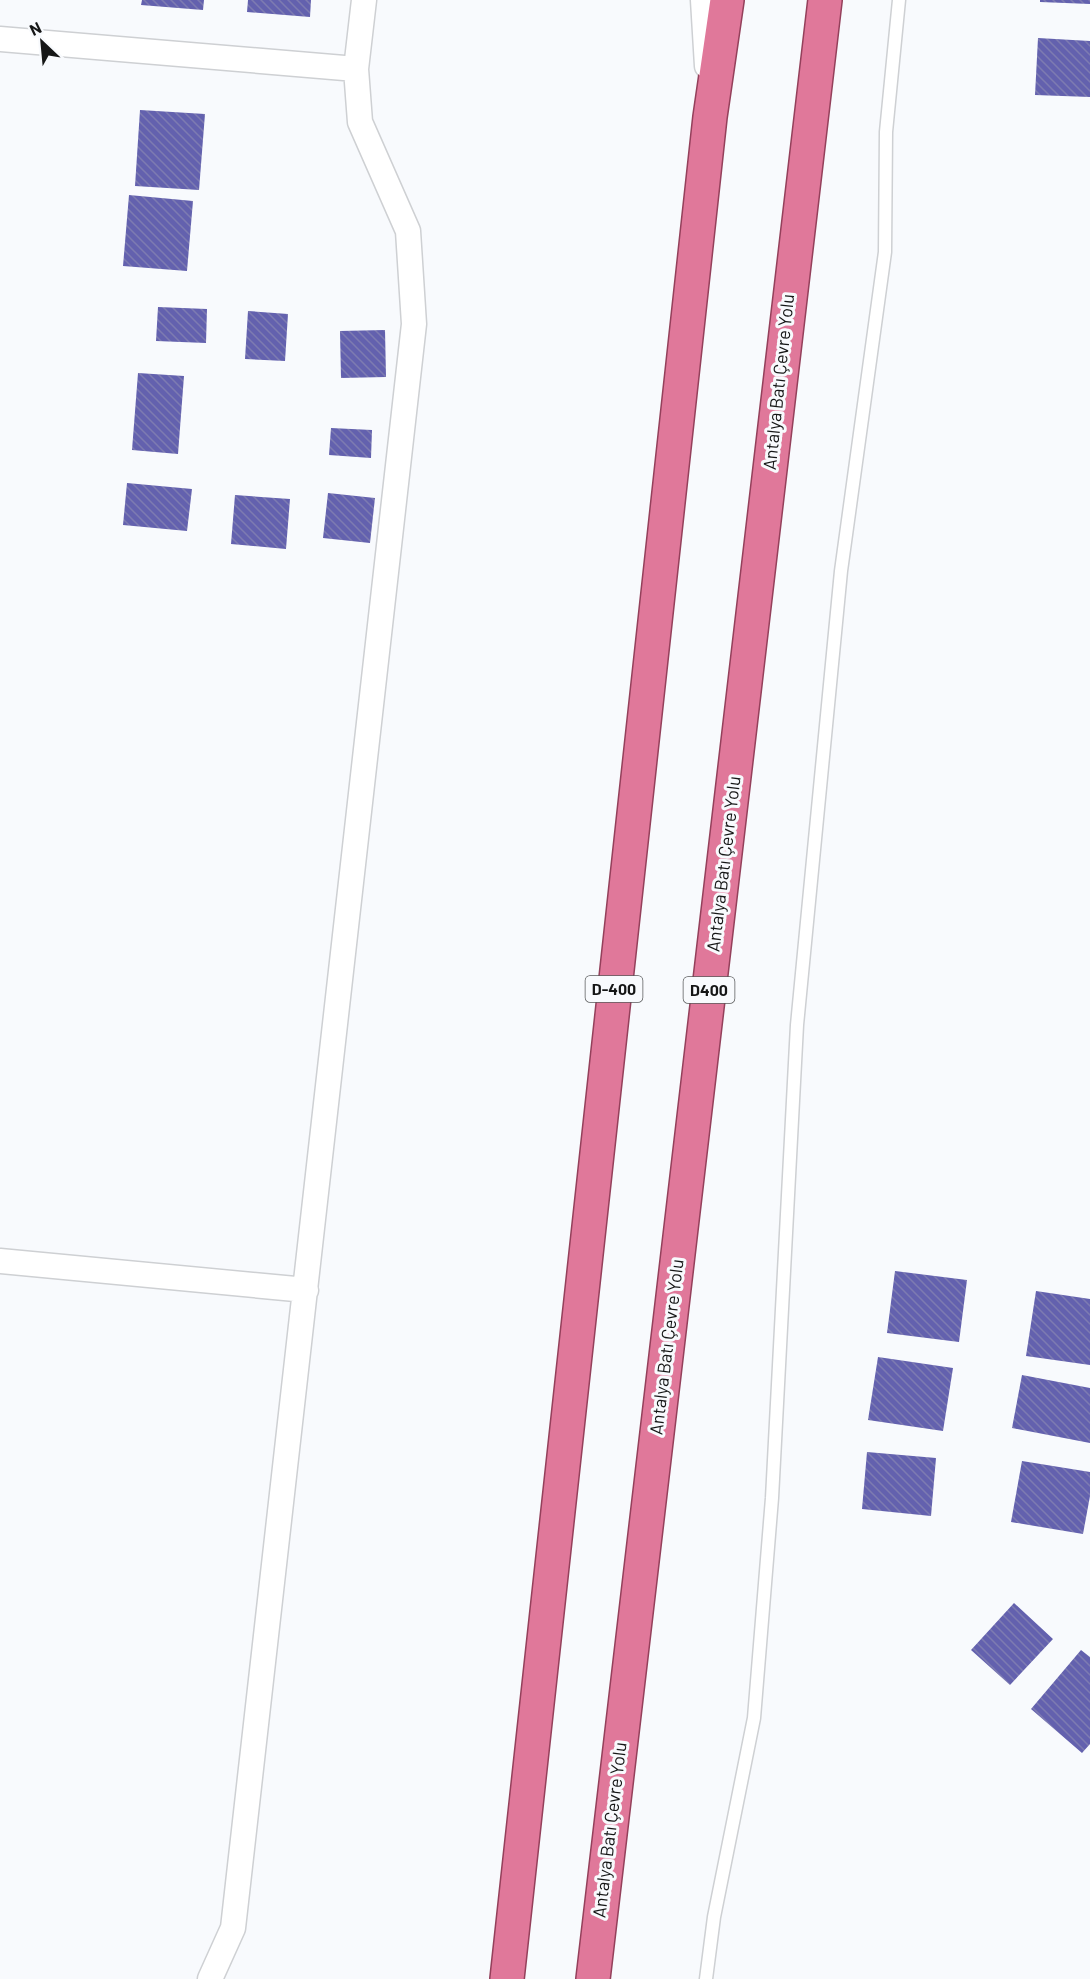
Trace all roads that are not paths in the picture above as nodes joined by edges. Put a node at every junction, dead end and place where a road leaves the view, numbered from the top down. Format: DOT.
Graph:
graph roads {
  1 [pos="364,0"];
  2 [pos="703,0"];
  3 [pos="727,0"];
  4 [pos="825,0"];
  5 [pos="899,0"];
  6 [pos="0,39"];
  7 [pos="356,69"];
  8 [pos="710,117"];
  9 [pos="0,1261"];
  10 [pos="306,1290"];
  11 [pos="210,1979"];
  12 [pos="507,1979"];
  13 [pos="593,1979"];
  14 [pos="706,1979"];
  1 -- 7 [label="street"];
  2 -- 8 [label="street"];
  3 -- 8 [label="highway, D-400"];
  4 -- 13 [label="highway, Antalya Batı Çevre Yolu / D400"];
  5 -- 14 [label="lane"];
  6 -- 7 [label="street"];
  7 -- 10 [label="street"];
  8 -- 12 [label="highway, D-400"];
  9 -- 10 [label="street"];
  10 -- 11 [label="street"];
}
